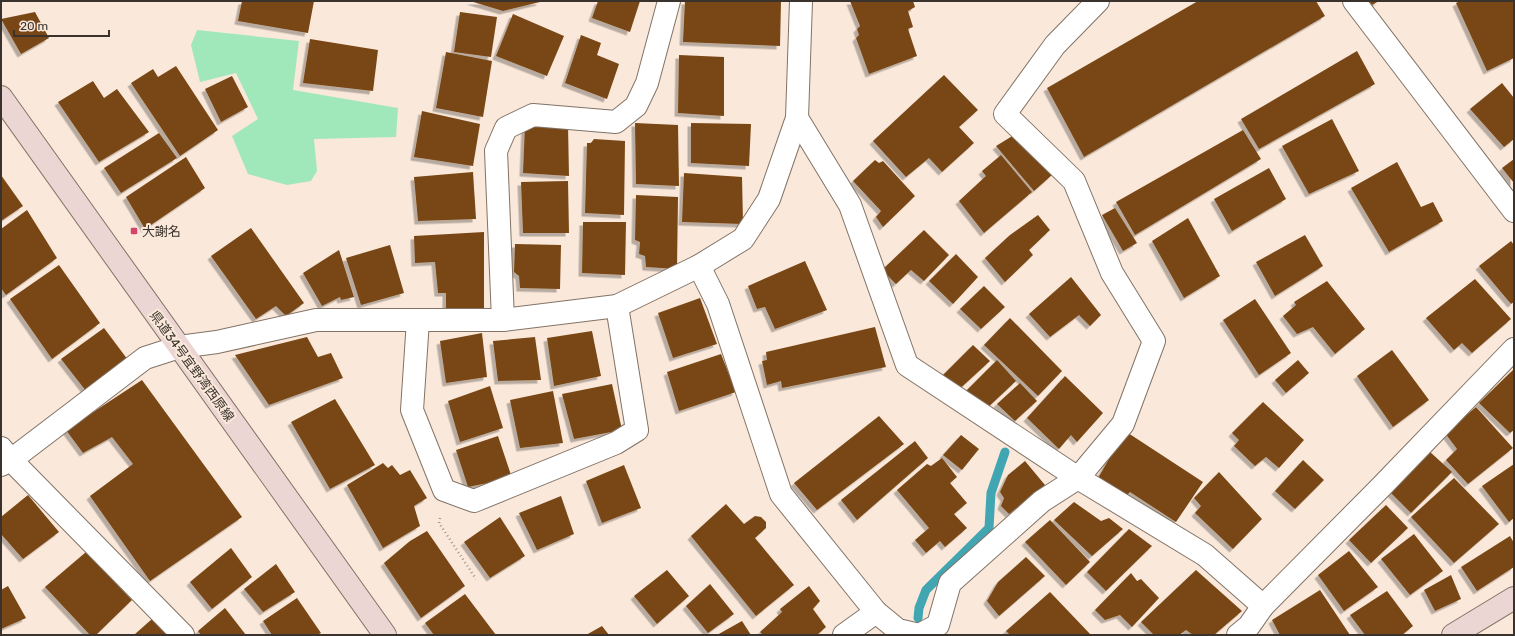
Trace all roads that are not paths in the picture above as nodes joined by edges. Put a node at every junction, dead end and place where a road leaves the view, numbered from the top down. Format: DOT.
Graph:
graph roads {
  1 [pos="669,1"];
  2 [pos="801,1"];
  3 [pos="1098,1"];
  4 [pos="1354,1"];
  5 [pos="1,97"];
  6 [pos="797,118"];
  7 [pos="1514,211"];
  8 [pos="699,266"];
  9 [pos="617,306"];
  10 [pos="418,320"];
  11 [pos="503,320"];
  12 [pos="179,347"];
  13 [pos="1514,349"];
  14 [pos="4,458"];
  15 [pos="1078,478"];
  16 [pos="1514,598"];
  17 [pos="1263,606"];
  18 [pos="876,612"];
  19 [pos="183,635"];
  20 [pos="385,635"];
  21 [pos="844,635"];
  22 [pos="1238,635"];
  23 [pos="1452,635"];
  1 -- 11 [label="street"];
  2 -- 6 [label="street"];
  3 -- 15 [label="street"];
  4 -- 7 [label="street"];
  5 -- 12 [label="main road, 県道34号宜野湾西原線"];
  6 -- 8 [label="street"];
  6 -- 15 [label="street"];
  8 -- 9 [label="street"];
  8 -- 18 [label="street"];
  9 -- 10 [label="street"];
  9 -- 11 [label="street"];
  10 -- 11 [label="street"];
  10 -- 12 [label="street"];
  12 -- 14 [label="street"];
  12 -- 20 [label="main road, 県道34号宜野湾西原線"];
  13 -- 17 [label="street"];
  14 -- 19 [label="street"];
  15 -- 17 [label="street"];
  15 -- 18 [label="street"];
  16 -- 23 [label="main road"];
  17 -- 22 [label="street"];
  18 -- 21 [label="street"];
}
